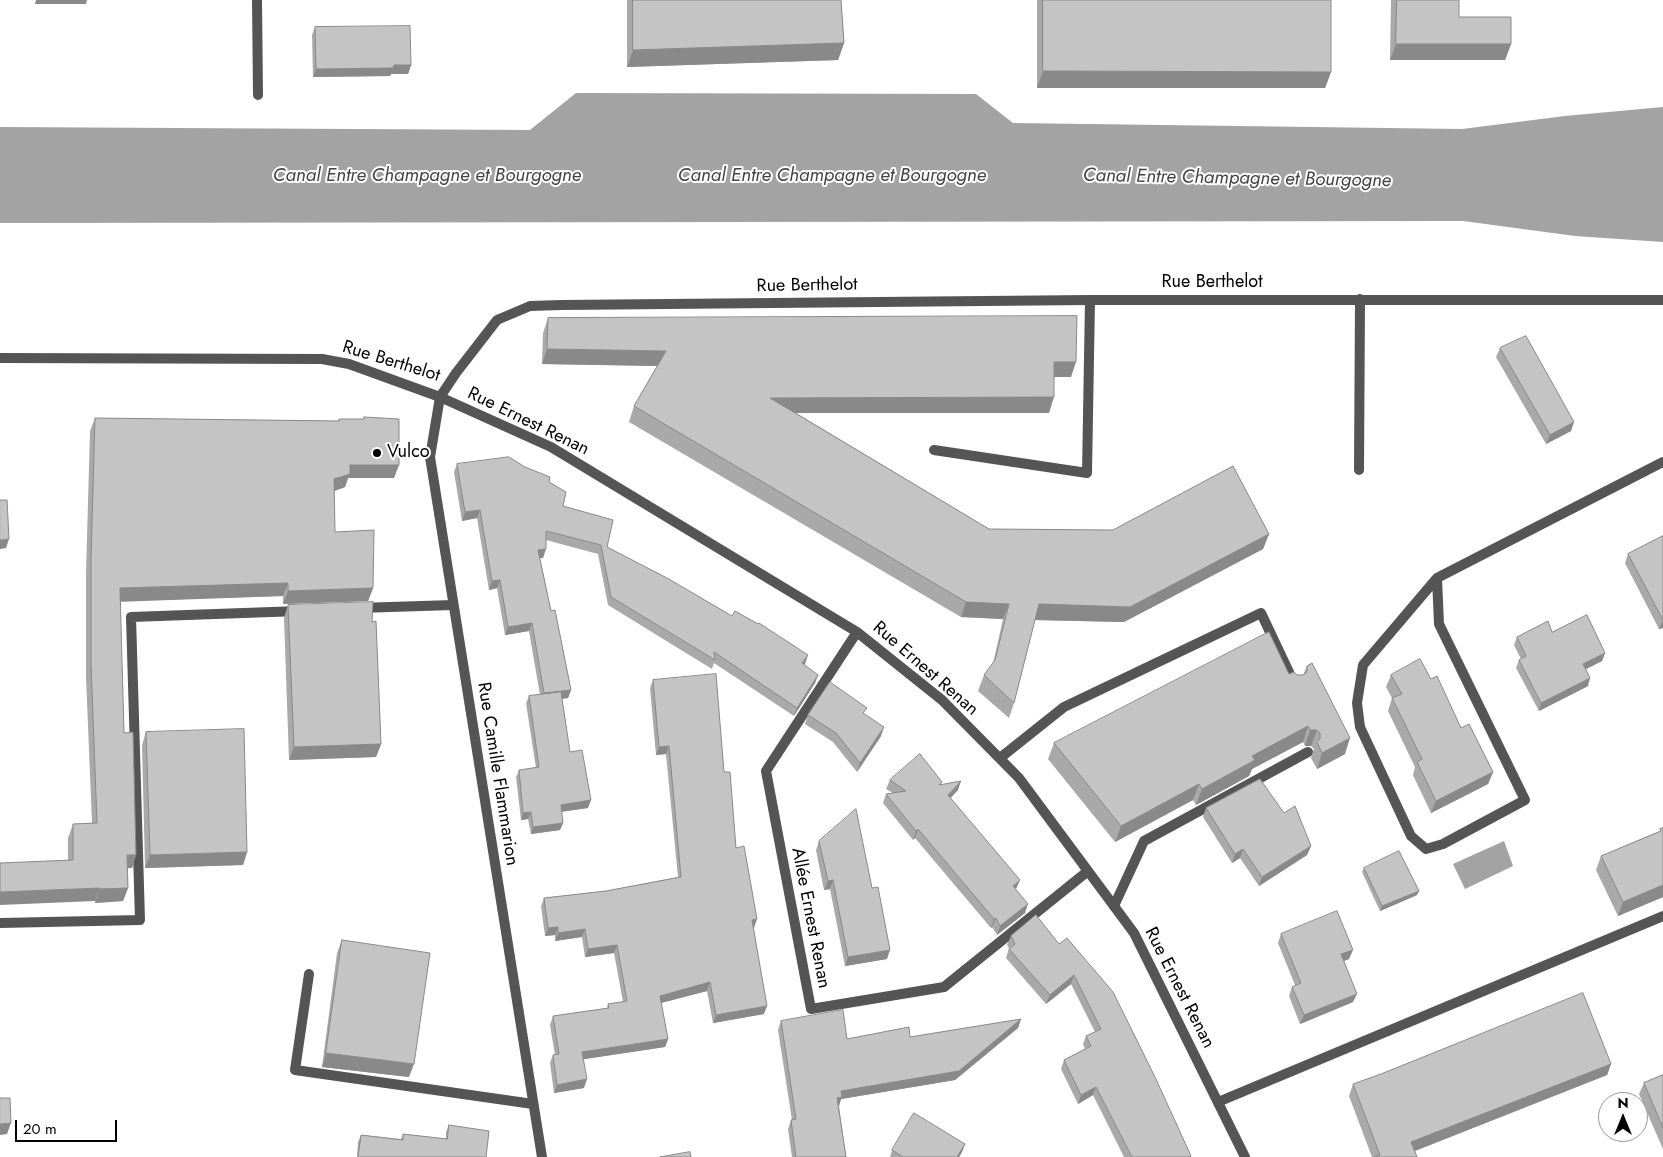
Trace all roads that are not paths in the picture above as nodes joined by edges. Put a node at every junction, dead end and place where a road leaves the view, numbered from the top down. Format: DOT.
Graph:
graph roads {
  1 [pos="257,0"];
  2 [pos="258,95"];
  3 [pos="1360,299"];
  4 [pos="1090,300"];
  5 [pos="1663,300"];
  6 [pos="0,358"];
  7 [pos="440,397"];
  8 [pos="934,450"];
  9 [pos="1663,462"];
  10 [pos="1360,470"];
  11 [pos="1437,578"];
  12 [pos="453,605"];
  13 [pos="346,609"];
  14 [pos="307,610"];
  15 [pos="857,632"];
  16 [pos="1295,684"];
  17 [pos="1308,752"];
  18 [pos="1000,758"];
  19 [pos="1088,871"];
  20 [pos="1114,906"];
  21 [pos="1663,916"];
  22 [pos="0,923"];
  23 [pos="309,974"];
  24 [pos="1218,1102"];
  25 [pos="533,1104"];
  26 [pos="542,1157"];
  27 [pos="1245,1157"];
  1 -- 2 [label="street"];
  3 -- 4 [label="street, Rue Berthelot"];
  3 -- 5 [label="street, Rue Berthelot"];
  3 -- 10 [label="street"];
  4 -- 7 [label="street, Rue Berthelot"];
  4 -- 8 [label="street"];
  6 -- 7 [label="street, Rue Berthelot"];
  7 -- 12 [label="street, Rue Camille Flammarion"];
  7 -- 15 [label="street, Rue Ernest Renan"];
  9 -- 11 [label="street"];
  11 -- 11 [label="street"];
  12 -- 13 [label="street"];
  12 -- 25 [label="street, Rue Camille Flammarion"];
  14 -- 22 [label="street"];
  15 -- 18 [label="street, Rue Ernest Renan"];
  15 -- 19 [label="street, Allée Ernest Renan"];
  16 -- 18 [label="street"];
  17 -- 20 [label="street"];
  18 -- 19 [label="street, Rue Ernest Renan"];
  19 -- 20 [label="street, Rue Ernest Renan"];
  20 -- 24 [label="street, Rue Ernest Renan"];
  21 -- 24 [label="street"];
  23 -- 25 [label="street"];
  24 -- 27 [label="street, Rue Ernest Renan"];
  25 -- 26 [label="street, Rue Camille Flammarion"];
}
